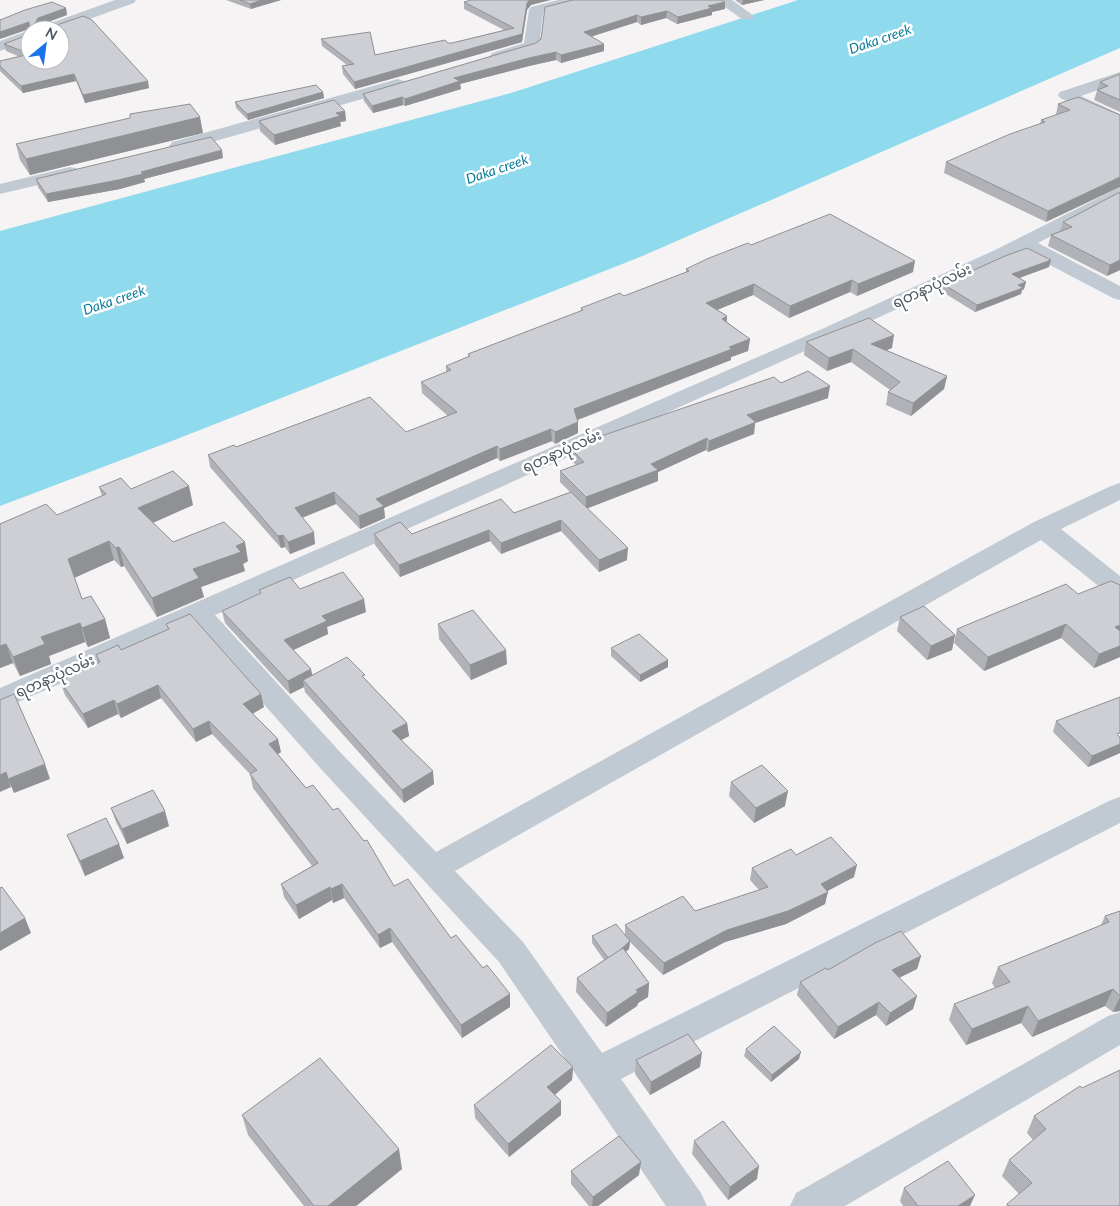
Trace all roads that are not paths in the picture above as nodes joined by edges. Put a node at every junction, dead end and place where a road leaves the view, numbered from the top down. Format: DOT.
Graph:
graph roads {
  1 [pos="129,0"];
  2 [pos="576,0"];
  3 [pos="722,0"];
  4 [pos="747,16"];
  5 [pos="70,21"];
  6 [pos="20,39"];
  7 [pos="0,46"];
  8 [pos="485,60"];
  9 [pos="1120,77"];
  10 [pos="410,81"];
  11 [pos="1120,120"];
  12 [pos="165,149"];
  13 [pos="87,168"];
  14 [pos="0,189"];
  15 [pos="1120,192"];
  16 [pos="1023,243"];
  17 [pos="1120,294"];
  18 [pos="1120,491"];
  19 [pos="1042,528"];
  20 [pos="1120,590"];
  21 [pos="198,612"];
  22 [pos="0,700"];
  23 [pos="1120,809"];
  24 [pos="432,869"];
  25 [pos="1120,1027"];
  26 [pos="596,1074"];
  27 [pos="688,1206"];
  28 [pos="808,1206"];
  1 -- 5 [label="street"];
  2 -- 8 [label="street"];
  3 -- 4 [label="street"];
  6 -- 7 [label="street"];
  9 -- 11 [label="street"];
  10 -- 12 [label="street"];
  13 -- 14 [label="street"];
  15 -- 16 [label="street, ရတနာပုံလမ်း"];
  16 -- 17 [label="street"];
  16 -- 21 [label="street, ရတနာပုံလမ်း"];
  18 -- 19 [label="street"];
  19 -- 20 [label="street"];
  19 -- 24 [label="street"];
  21 -- 22 [label="street, ရတနာပုံလမ်း"];
  21 -- 24 [label="street"];
  23 -- 26 [label="street"];
  24 -- 26 [label="street"];
  25 -- 28 [label="street"];
  26 -- 27 [label="street"];
}
